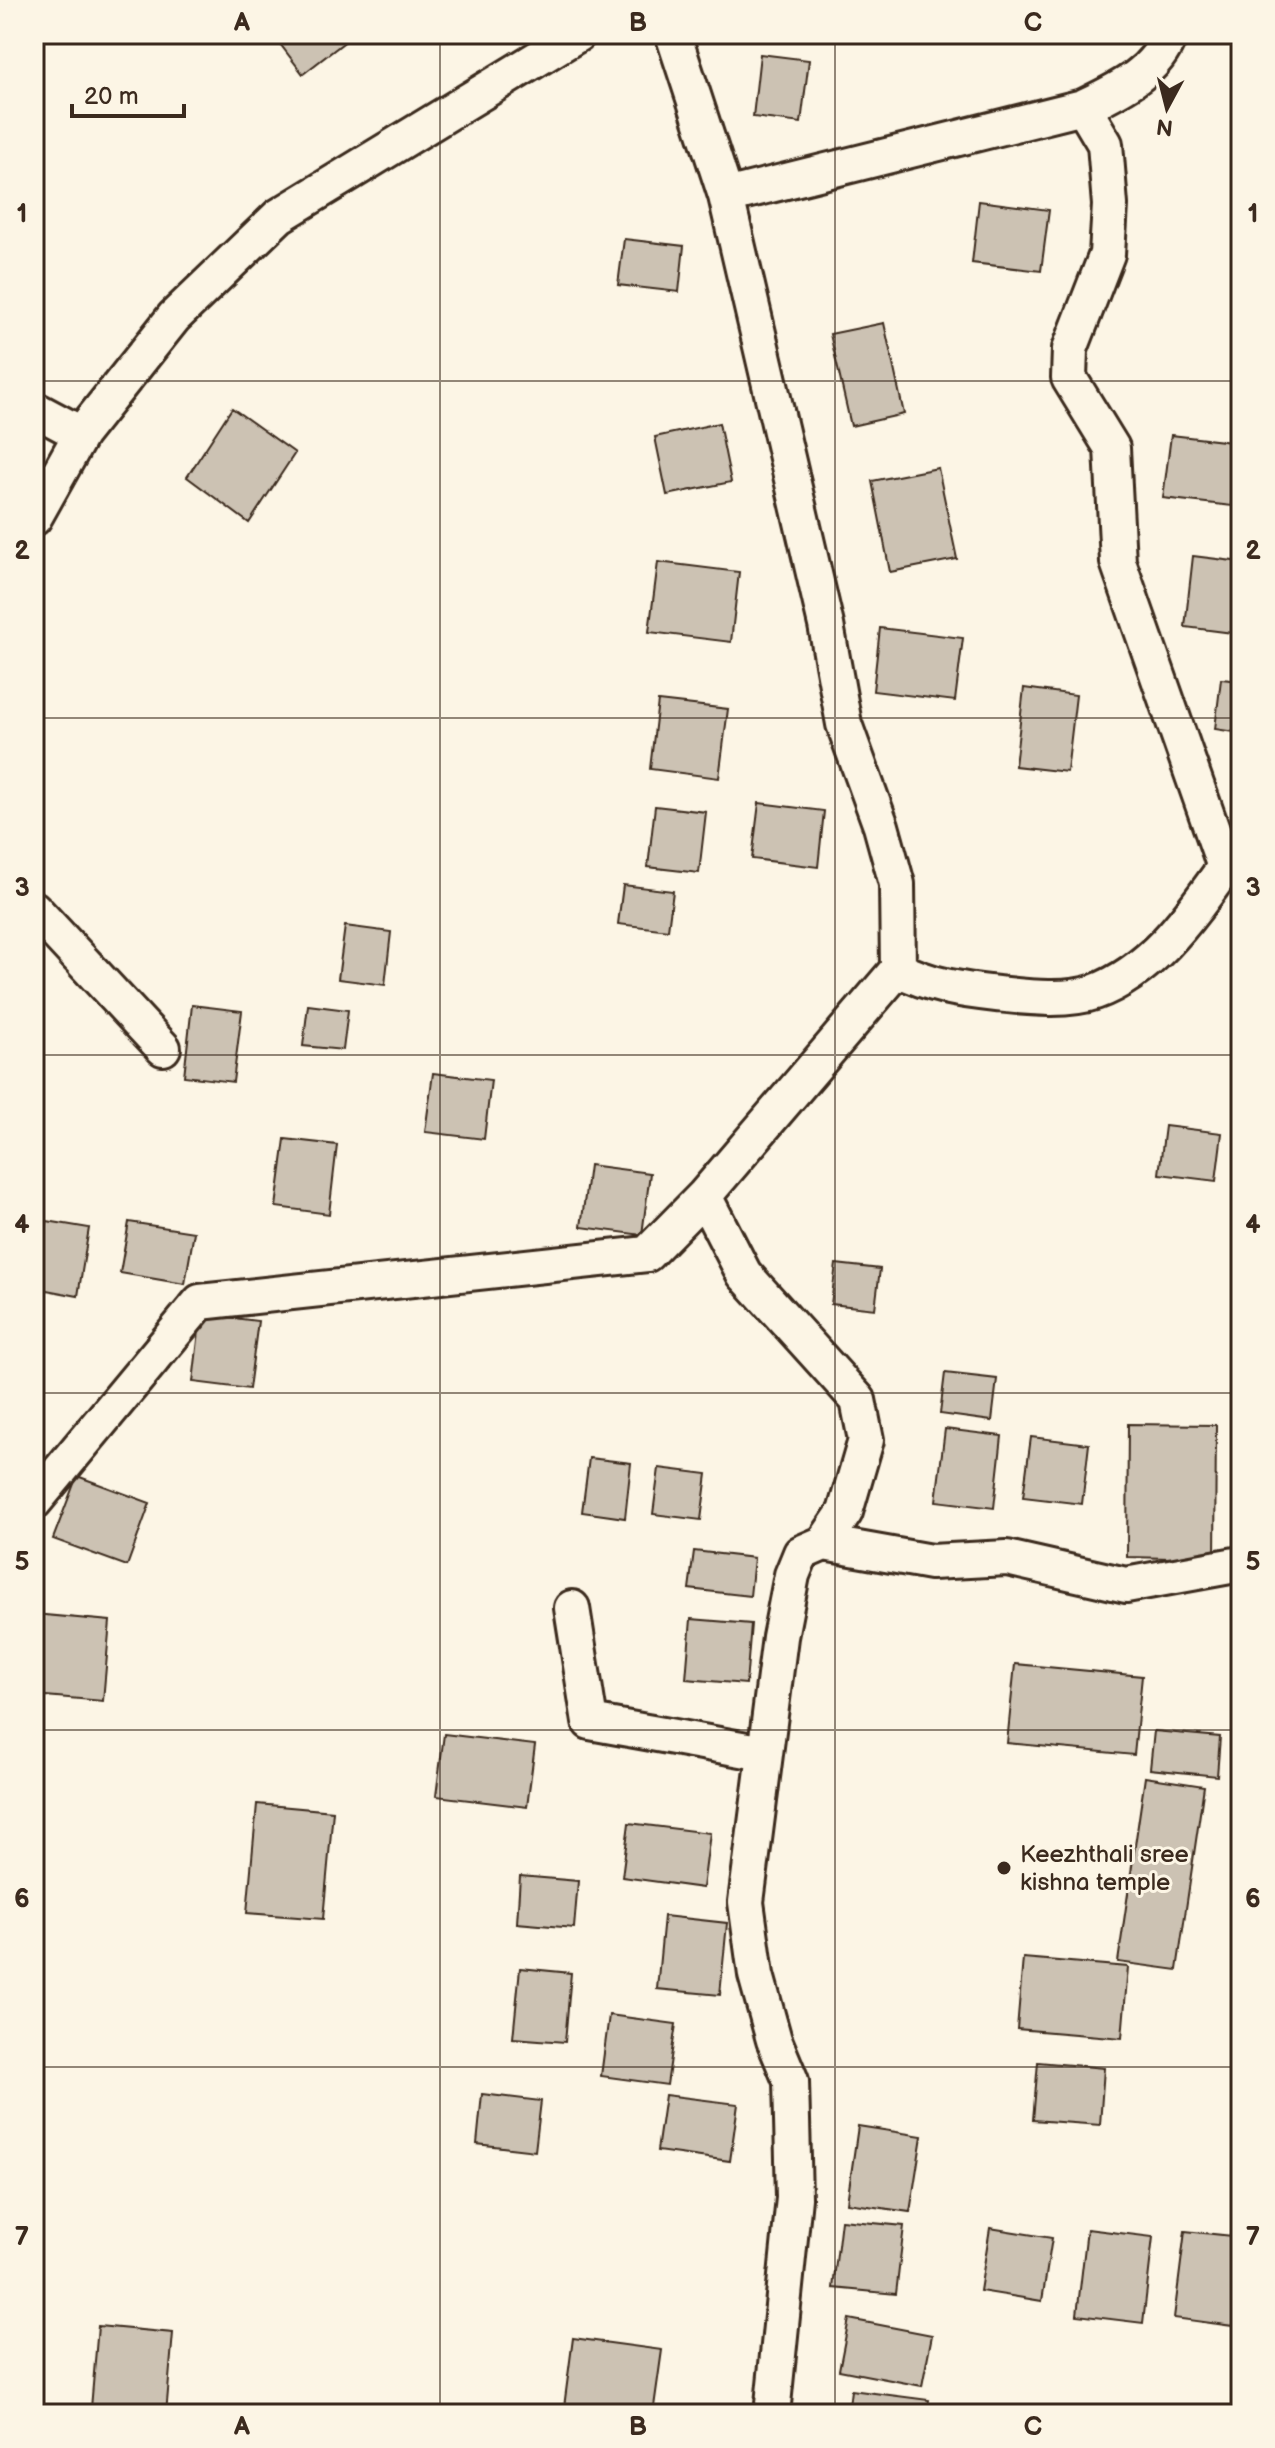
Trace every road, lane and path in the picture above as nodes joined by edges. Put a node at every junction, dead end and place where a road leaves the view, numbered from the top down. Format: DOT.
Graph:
graph roads {
  1 [pos="578,34"];
  2 [pos="673,34"];
  3 [pos="1170,34"];
  4 [pos="1083,107"];
  5 [pos="726,196"];
  6 [pos="34,409"];
  7 [pos="81,434"];
  8 [pos="34,518"];
  9 [pos="1233,860"];
  10 [pos="34,909"];
  11 [pos="898,969"];
  12 [pos="163,1048"];
  13 [pos="704,1196"];
  14 [pos="34,1502"];
  15 [pos="824,1543"];
  16 [pos="1241,1564"];
  17 [pos="572,1608"];
  18 [pos="764,1753"];
  19 [pos="772,2414"];
  1 -- 7 [label="street"];
  2 -- 5 [label="street"];
  3 -- 4 [label="street"];
  4 -- 5 [label="street"];
  4 -- 9 [label="street"];
  5 -- 11 [label="street"];
  6 -- 7 [label="street"];
  7 -- 8 [label="street"];
  9 -- 11 [label="street"];
  10 -- 12 [label="street"];
  11 -- 13 [label="street"];
  13 -- 14 [label="street"];
  13 -- 15 [label="street"];
  15 -- 16 [label="street"];
  15 -- 18 [label="street"];
  17 -- 18 [label="street"];
  18 -- 19 [label="street"];
}
